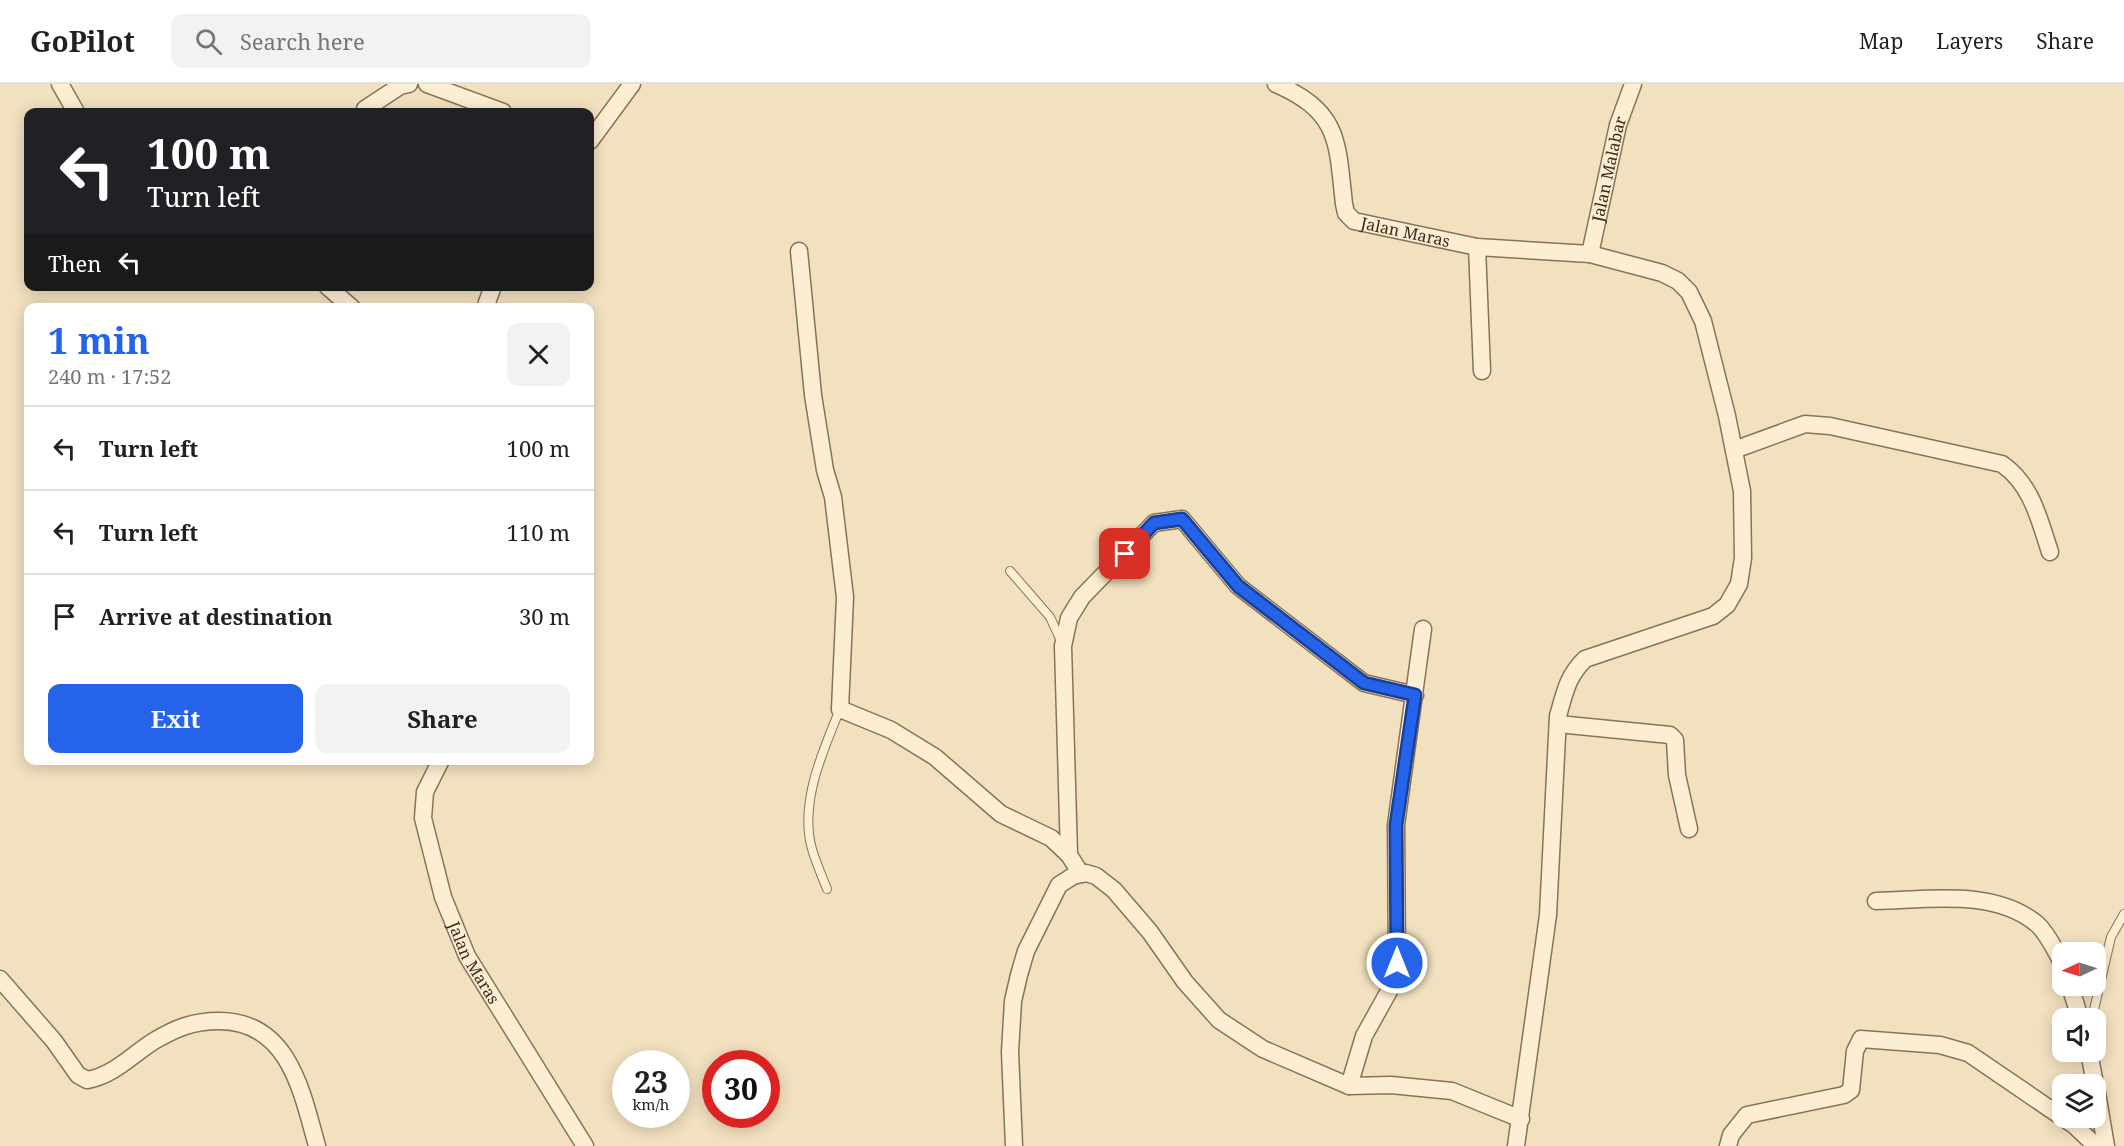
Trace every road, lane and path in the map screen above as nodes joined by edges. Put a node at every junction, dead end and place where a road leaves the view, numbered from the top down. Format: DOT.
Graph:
graph roads {
  1 [pos="60,84"];
  2 [pos="409,84"];
  3 [pos="427,84"];
  4 [pos="632,84"];
  5 [pos="1276,84"];
  6 [pos="1633,84"];
  7 [pos="450,88"];
  8 [pos="74,108"];
  9 [pos="367,108"];
  10 [pos="494,108"];
  11 [pos="594,136"];
  12 [pos="1477,247"];
  13 [pos="799,251"];
  14 [pos="1590,254"];
  15 [pos="333,291"];
  16 [pos="346,303"];
  17 [pos="1482,371"];
  18 [pos="1734,450"];
  19 [pos="2050,552"];
  20 [pos="1010,571"];
  21 [pos="1423,629"];
  22 [pos="1063,646"];
  23 [pos="1415,695"];
  24 [pos="840,709"];
  25 [pos="1558,724"];
  26 [pos="438,765"];
  27 [pos="1689,829"];
  28 [pos="1069,855"];
  29 [pos="1081,874"];
  30 [pos="827,889"];
  31 [pos="1876,901"];
  32 [pos="2124,914"];
  33 [pos="2052,948"];
  34 [pos="0,979"];
  35 [pos="2094,1008"];
  36 [pos="1349,1086"];
  37 [pos="1521,1119"];
  38 [pos="2103,1128"];
  39 [pos="317,1146"];
  40 [pos="585,1146"];
  41 [pos="1014,1146"];
  42 [pos="1516,1146"];
  43 [pos="1728,1146"];
  44 [pos="2096,1146"];
  45 [pos="2106,1146"];
  1 -- 8 [label="street"];
  2 -- 9 [label="street"];
  3 -- 7 [label="street"];
  4 -- 11 [label="street"];
  5 -- 12 [label="street, Jalan Maras"];
  6 -- 14 [label="street, Jalan Malabar"];
  7 -- 10 [label="street"];
  12 -- 14 [label="street, Jalan Maras"];
  12 -- 17 [label="street"];
  13 -- 24 [label="street"];
  14 -- 18 [label="street, Jalan Maras"];
  15 -- 16 [label="street"];
  18 -- 19 [label="street"];
  18 -- 25 [label="street, Jalan Maras"];
  20 -- 22 [label="lane"];
  21 -- 23 [label="street"];
  22 -- 23 [label="street"];
  22 -- 28 [label="street"];
  23 -- 36 [label="street"];
  24 -- 28 [label="street"];
  24 -- 30 [label="lane"];
  25 -- 27 [label="street"];
  25 -- 37 [label="street, Jalan Maras"];
  26 -- 40 [label="street, Jalan Maras"];
  28 -- 29 [label="street"];
  29 -- 36 [label="street"];
  29 -- 41 [label="street"];
  31 -- 33 [label="street"];
  32 -- 35 [label="lane"];
  34 -- 39 [label="street"];
  36 -- 37 [label="street"];
  37 -- 42 [label="street, Jalan Maras"];
  38 -- 45 [label="street"];
  43 -- 44 [label="street"];
}
